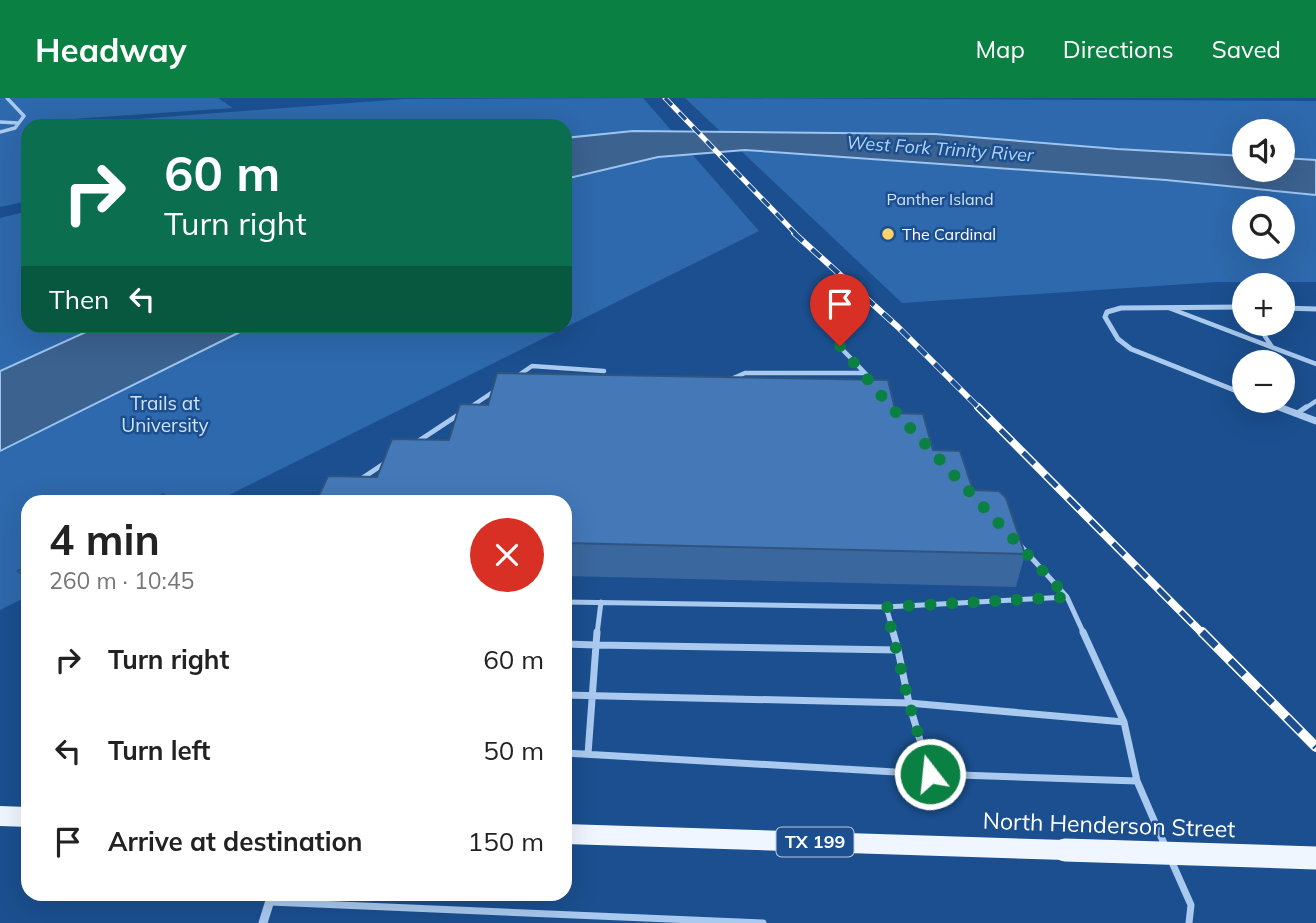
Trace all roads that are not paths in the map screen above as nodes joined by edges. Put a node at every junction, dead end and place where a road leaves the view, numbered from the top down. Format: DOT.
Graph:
graph roads {
  1 [pos="7,98"];
  2 [pos="0,122"];
  3 [pos="18,123"];
  4 [pos="0,132"];
  5 [pos="1232,307"];
  6 [pos="1169,308"];
  7 [pos="1295,308"];
  8 [pos="1316,309"];
  9 [pos="1265,336"];
  10 [pos="840,346"];
  11 [pos="1272,347"];
  12 [pos="1316,364"];
  13 [pos="604,371"];
  14 [pos="865,373"];
  15 [pos="513,379"];
  16 [pos="721,383"];
  17 [pos="503,385"];
  18 [pos="1232,389"];
  19 [pos="882,395"];
  20 [pos="484,398"];
  21 [pos="498,398"];
  22 [pos="1316,401"];
  23 [pos="1296,414"];
  24 [pos="1316,421"];
  25 [pos="408,448"];
  26 [pos="397,455"];
  27 [pos="353,484"];
  28 [pos="1012,537"];
  29 [pos="1067,597"];
  30 [pos="572,602"];
  31 [pos="601,602"];
  32 [pos="886,607"];
  33 [pos="572,644"];
  34 [pos="596,645"];
  35 [pos="898,650"];
  36 [pos="572,695"];
  37 [pos="593,696"];
  38 [pos="909,703"];
  39 [pos="1124,722"];
  40 [pos="572,753"];
  41 [pos="588,754"];
  42 [pos="930,774"];
  43 [pos="1137,781"];
  44 [pos="0,816"];
  45 [pos="21,817"];
  46 [pos="572,834"];
  47 [pos="1316,858"];
  48 [pos="270,901"];
  49 [pos="330,901"];
  50 [pos="262,923"];
  51 [pos="763,923"];
  52 [pos="1189,923"];
  1 -- 3 [label="lane"];
  2 -- 3 [label="lane"];
  3 -- 4 [label="lane"];
  5 -- 6 [label="street"];
  6 -- 11 [label="lane"];
  6 -- 18 [label="street"];
  7 -- 8 [label="street"];
  9 -- 11 [label="lane"];
  10 -- 14 [label="lane"];
  11 -- 12 [label="lane"];
  13 -- 15 [label="lane"];
  14 -- 16 [label="lane"];
  14 -- 19 [label="lane"];
  17 -- 20 [label="lane"];
  20 -- 21 [label="lane"];
  20 -- 25 [label="lane"];
  22 -- 23 [label="lane"];
  23 -- 24 [label="street"];
  26 -- 27 [label="lane"];
  28 -- 29 [label="lane"];
  29 -- 32 [label="lane"];
  29 -- 39 [label="lane"];
  30 -- 31 [label="lane"];
  31 -- 32 [label="lane"];
  31 -- 34 [label="lane"];
  32 -- 35 [label="lane"];
  33 -- 34 [label="lane"];
  34 -- 35 [label="lane"];
  34 -- 37 [label="lane"];
  35 -- 38 [label="lane"];
  36 -- 37 [label="lane"];
  37 -- 38 [label="lane"];
  37 -- 41 [label="lane"];
  38 -- 39 [label="lane"];
  38 -- 42 [label="lane"];
  39 -- 43 [label="lane"];
  40 -- 41 [label="lane"];
  41 -- 42 [label="lane"];
  42 -- 43 [label="lane"];
  43 -- 52 [label="lane"];
  44 -- 45 [label="main road"];
  46 -- 47 [label="main road, North Henderson Street / TX 199, bridge"];
  48 -- 50 [label="street"];
  49 -- 51 [label="lane"];
}
